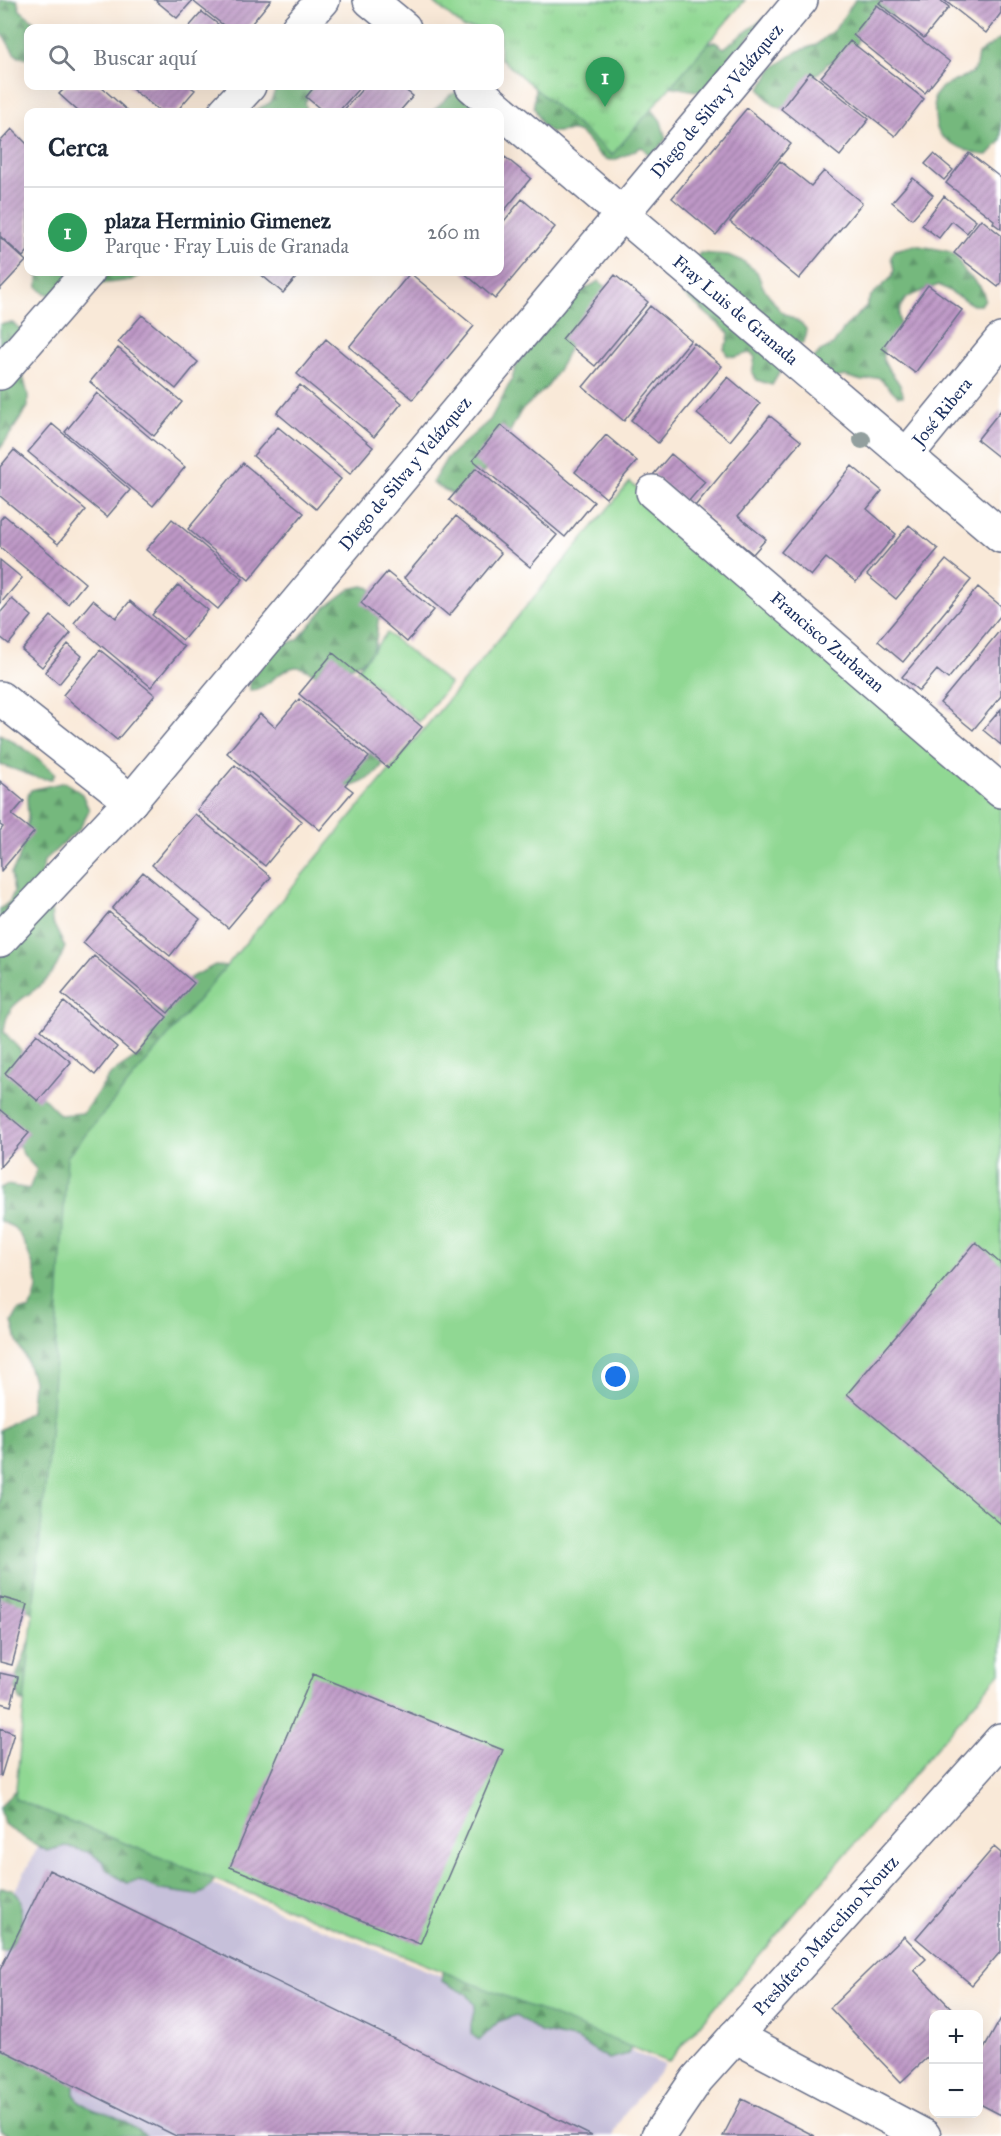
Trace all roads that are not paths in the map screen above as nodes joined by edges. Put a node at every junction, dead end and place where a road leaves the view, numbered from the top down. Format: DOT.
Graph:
graph roads {
  1 [pos="322,0"];
  2 [pos="370,0"];
  3 [pos="801,0"];
  4 [pos="301,24"];
  5 [pos="399,24"];
  6 [pos="245,90"];
  7 [pos="477,90"];
  8 [pos="229,108"];
  9 [pos="498,108"];
  10 [pos="504,113"];
  11 [pos="624,213"];
  12 [pos="85,276"];
  13 [pos="1001,340"];
  14 [pos="0,373"];
  15 [pos="906,456"];
  16 [pos="653,492"];
  17 [pos="1001,537"];
  18 [pos="0,698"];
  19 [pos="1001,791"];
  20 [pos="131,801"];
  21 [pos="0,940"];
  22 [pos="1001,1740"];
  23 [pos="735,2036"];
  24 [pos="658,2136"];
  25 [pos="924,2136"];
  1 -- 4 [label="street"];
  2 -- 5 [label="street"];
  3 -- 11 [label="street, Diego de Silva y Velázquez"];
  6 -- 8 [label="street"];
  7 -- 9 [label="street, Fray Luis de Granada"];
  10 -- 11 [label="street, Fray Luis de Granada"];
  11 -- 15 [label="street, Fray Luis de Granada"];
  11 -- 20 [label="street, Diego de Silva y Velázquez"];
  12 -- 14 [label="street"];
  13 -- 15 [label="street, José Ribera"];
  15 -- 17 [label="street, Fray Luis de Granada"];
  16 -- 19 [label="street, Francisco Zurbaran"];
  18 -- 20 [label="street"];
  20 -- 21 [label="street, Diego de Silva y Velázquez"];
  22 -- 23 [label="street, Presbítero Marcelino Noutz"];
  23 -- 24 [label="street, Presbítero Marcelino Noutz"];
  23 -- 25 [label="street"];
}
